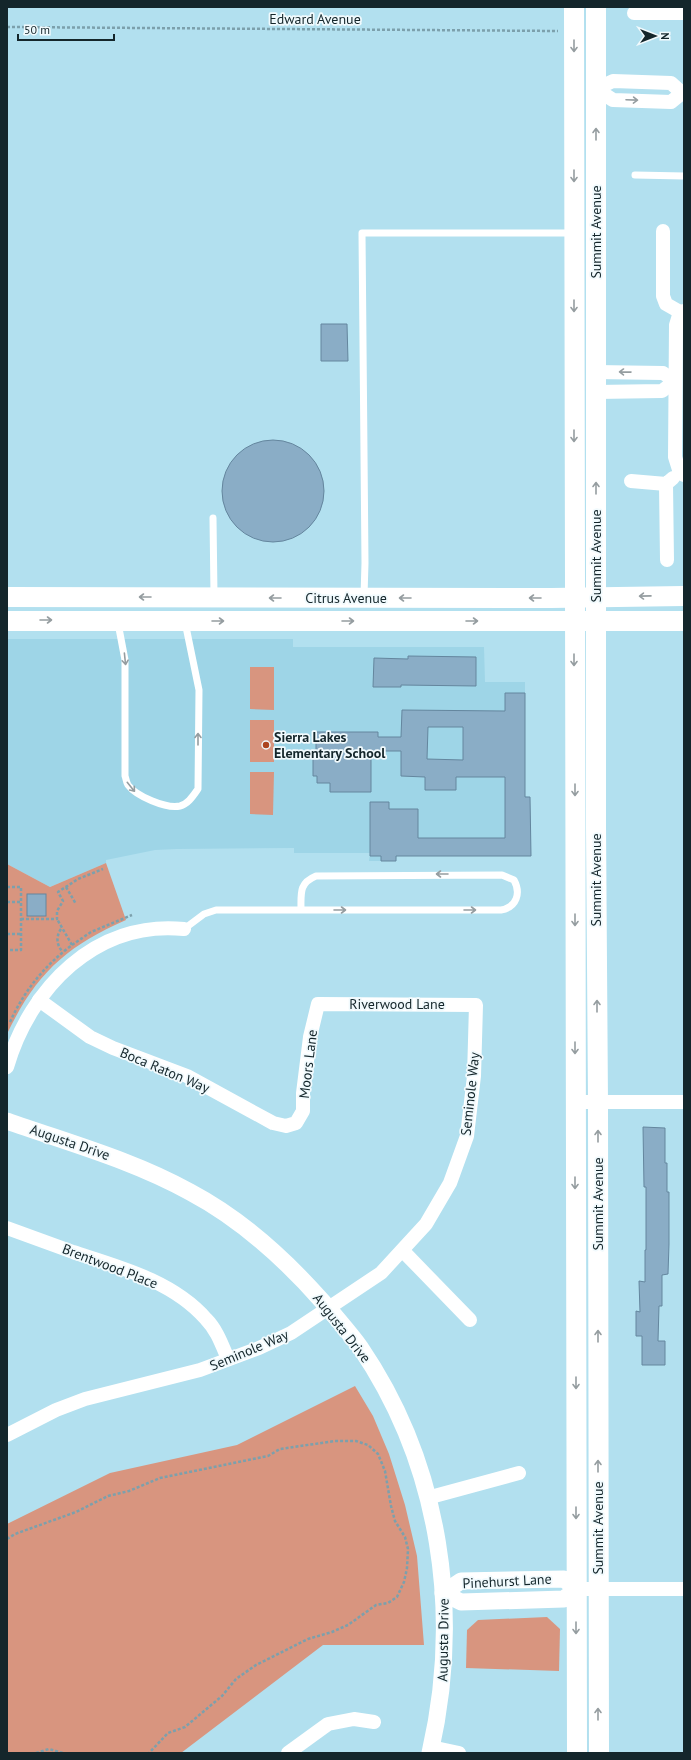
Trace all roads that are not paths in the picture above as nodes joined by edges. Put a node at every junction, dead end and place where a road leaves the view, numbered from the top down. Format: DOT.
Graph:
graph roads {
  1 [pos="574,7"];
  2 [pos="596,7"];
  3 [pos="675,11"];
  4 [pos="634,13"];
  5 [pos="596,89"];
  6 [pos="683,93"];
  7 [pos="635,175"];
  8 [pos="684,176"];
  9 [pos="663,231"];
  10 [pos="574,233"];
  11 [pos="682,312"];
  12 [pos="596,372"];
  13 [pos="644,372"];
  14 [pos="675,381"];
  15 [pos="644,391"];
  16 [pos="596,392"];
  17 [pos="682,474"];
  18 [pos="631,481"];
  19 [pos="666,484"];
  20 [pos="213,518"];
  21 [pos="667,560"];
  22 [pos="684,596"];
  23 [pos="7,597"];
  24 [pos="574,597"];
  25 [pos="595,597"];
  26 [pos="214,598"];
  27 [pos="364,598"];
  28 [pos="7,621"];
  29 [pos="118,621"];
  30 [pos="184,621"];
  31 [pos="574,621"];
  32 [pos="596,621"];
  33 [pos="684,621"];
  34 [pos="301,910"];
  35 [pos="184,929"];
  36 [pos="39,1000"];
  37 [pos="318,1004"];
  38 [pos="476,1005"];
  39 [pos="7,1067"];
  40 [pos="575,1102"];
  41 [pos="598,1102"];
  42 [pos="684,1102"];
  43 [pos="7,1121"];
  44 [pos="296,1123"];
  45 [pos="7,1228"];
  46 [pos="403,1251"];
  47 [pos="328,1308"];
  48 [pos="470,1320"];
  49 [pos="228,1359"];
  50 [pos="7,1435"];
  51 [pos="519,1473"];
  52 [pos="427,1498"];
  53 [pos="684,1588"];
  54 [pos="576,1589"];
  55 [pos="598,1589"];
  56 [pos="444,1593"];
  57 [pos="374,1722"];
  58 [pos="430,1750"];
  59 [pos="288,1753"];
  60 [pos="459,1753"];
  61 [pos="577,1753"];
  62 [pos="598,1753"];
  1 -- 10 [label="main road, Summit Avenue, one-way"];
  2 -- 5 [label="main road, Summit Avenue"];
  3 -- 4 [label="street"];
  5 -- 6 [label="street"];
  12 -- 5 [label="main road, Summit Avenue, one-way"];
  7 -- 8 [label="lane"];
  9 -- 11 [label="street"];
  10 -- 24 [label="main road, Summit Avenue, one-way"];
  10 -- 27 [label="lane"];
  11 -- 14 [label="street"];
  13 -- 12 [label="street, one-way"];
  12 -- 16 [label="main road, Summit Avenue"];
  13 -- 14 [label="street"];
  13 -- 15 [label="street"];
  14 -- 15 [label="street"];
  14 -- 17 [label="street"];
  15 -- 16 [label="street"];
  25 -- 16 [label="main road, Summit Avenue, one-way"];
  17 -- 19 [label="street"];
  18 -- 19 [label="street"];
  19 -- 21 [label="street"];
  20 -- 26 [label="lane"];
  22 -- 25 [label="main road, Citrus Avenue, one-way"];
  26 -- 23 [label="main road, Citrus Avenue, one-way"];
  24 -- 25 [label="main road, Citrus Avenue"];
  24 -- 27 [label="main road, Citrus Avenue, one-way"];
  24 -- 31 [label="main road, Summit Avenue"];
  25 -- 32 [label="main road, Summit Avenue"];
  27 -- 26 [label="main road, Citrus Avenue, one-way"];
  28 -- 29 [label="main road, Citrus Avenue, one-way"];
  29 -- 30 [label="main road, Citrus Avenue"];
  29 -- 30 [label="lane, one-way"];
  30 -- 31 [label="main road, Citrus Avenue, one-way"];
  31 -- 32 [label="main road, Citrus Avenue"];
  31 -- 40 [label="main road, Summit Avenue, one-way"];
  32 -- 33 [label="main road, Citrus Avenue"];
  41 -- 32 [label="main road, Summit Avenue, one-way"];
  34 -- 34 [label="lane, one-way"];
  34 -- 35 [label="lane"];
  35 -- 36 [label="street"];
  36 -- 39 [label="street"];
  36 -- 44 [label="street, Boca Raton Way"];
  37 -- 38 [label="street, Riverwood Lane"];
  37 -- 44 [label="street, Moors Lane"];
  38 -- 46 [label="street, Seminole Way"];
  40 -- 41 [label="street"];
  40 -- 54 [label="main road, Summit Avenue, one-way"];
  41 -- 42 [label="street"];
  55 -- 41 [label="main road, Summit Avenue, one-way"];
  43 -- 47 [label="street, Augusta Drive"];
  45 -- 49 [label="street, Brentwood Place"];
  46 -- 47 [label="street, Seminole Way"];
  46 -- 48 [label="street"];
  47 -- 49 [label="street, Seminole Way"];
  47 -- 52 [label="street, Augusta Drive"];
  49 -- 50 [label="street, Seminole Way"];
  51 -- 52 [label="street"];
  52 -- 56 [label="street, Augusta Drive"];
  53 -- 55 [label="street"];
  54 -- 55 [label="street"];
  54 -- 56 [label="street, Pinehurst Lane"];
  54 -- 61 [label="main road, Summit Avenue, one-way"];
  62 -- 55 [label="main road, Summit Avenue, one-way"];
  56 -- 58 [label="street, Augusta Drive"];
  57 -- 59 [label="street"];
  58 -- 60 [label="street"];
}
